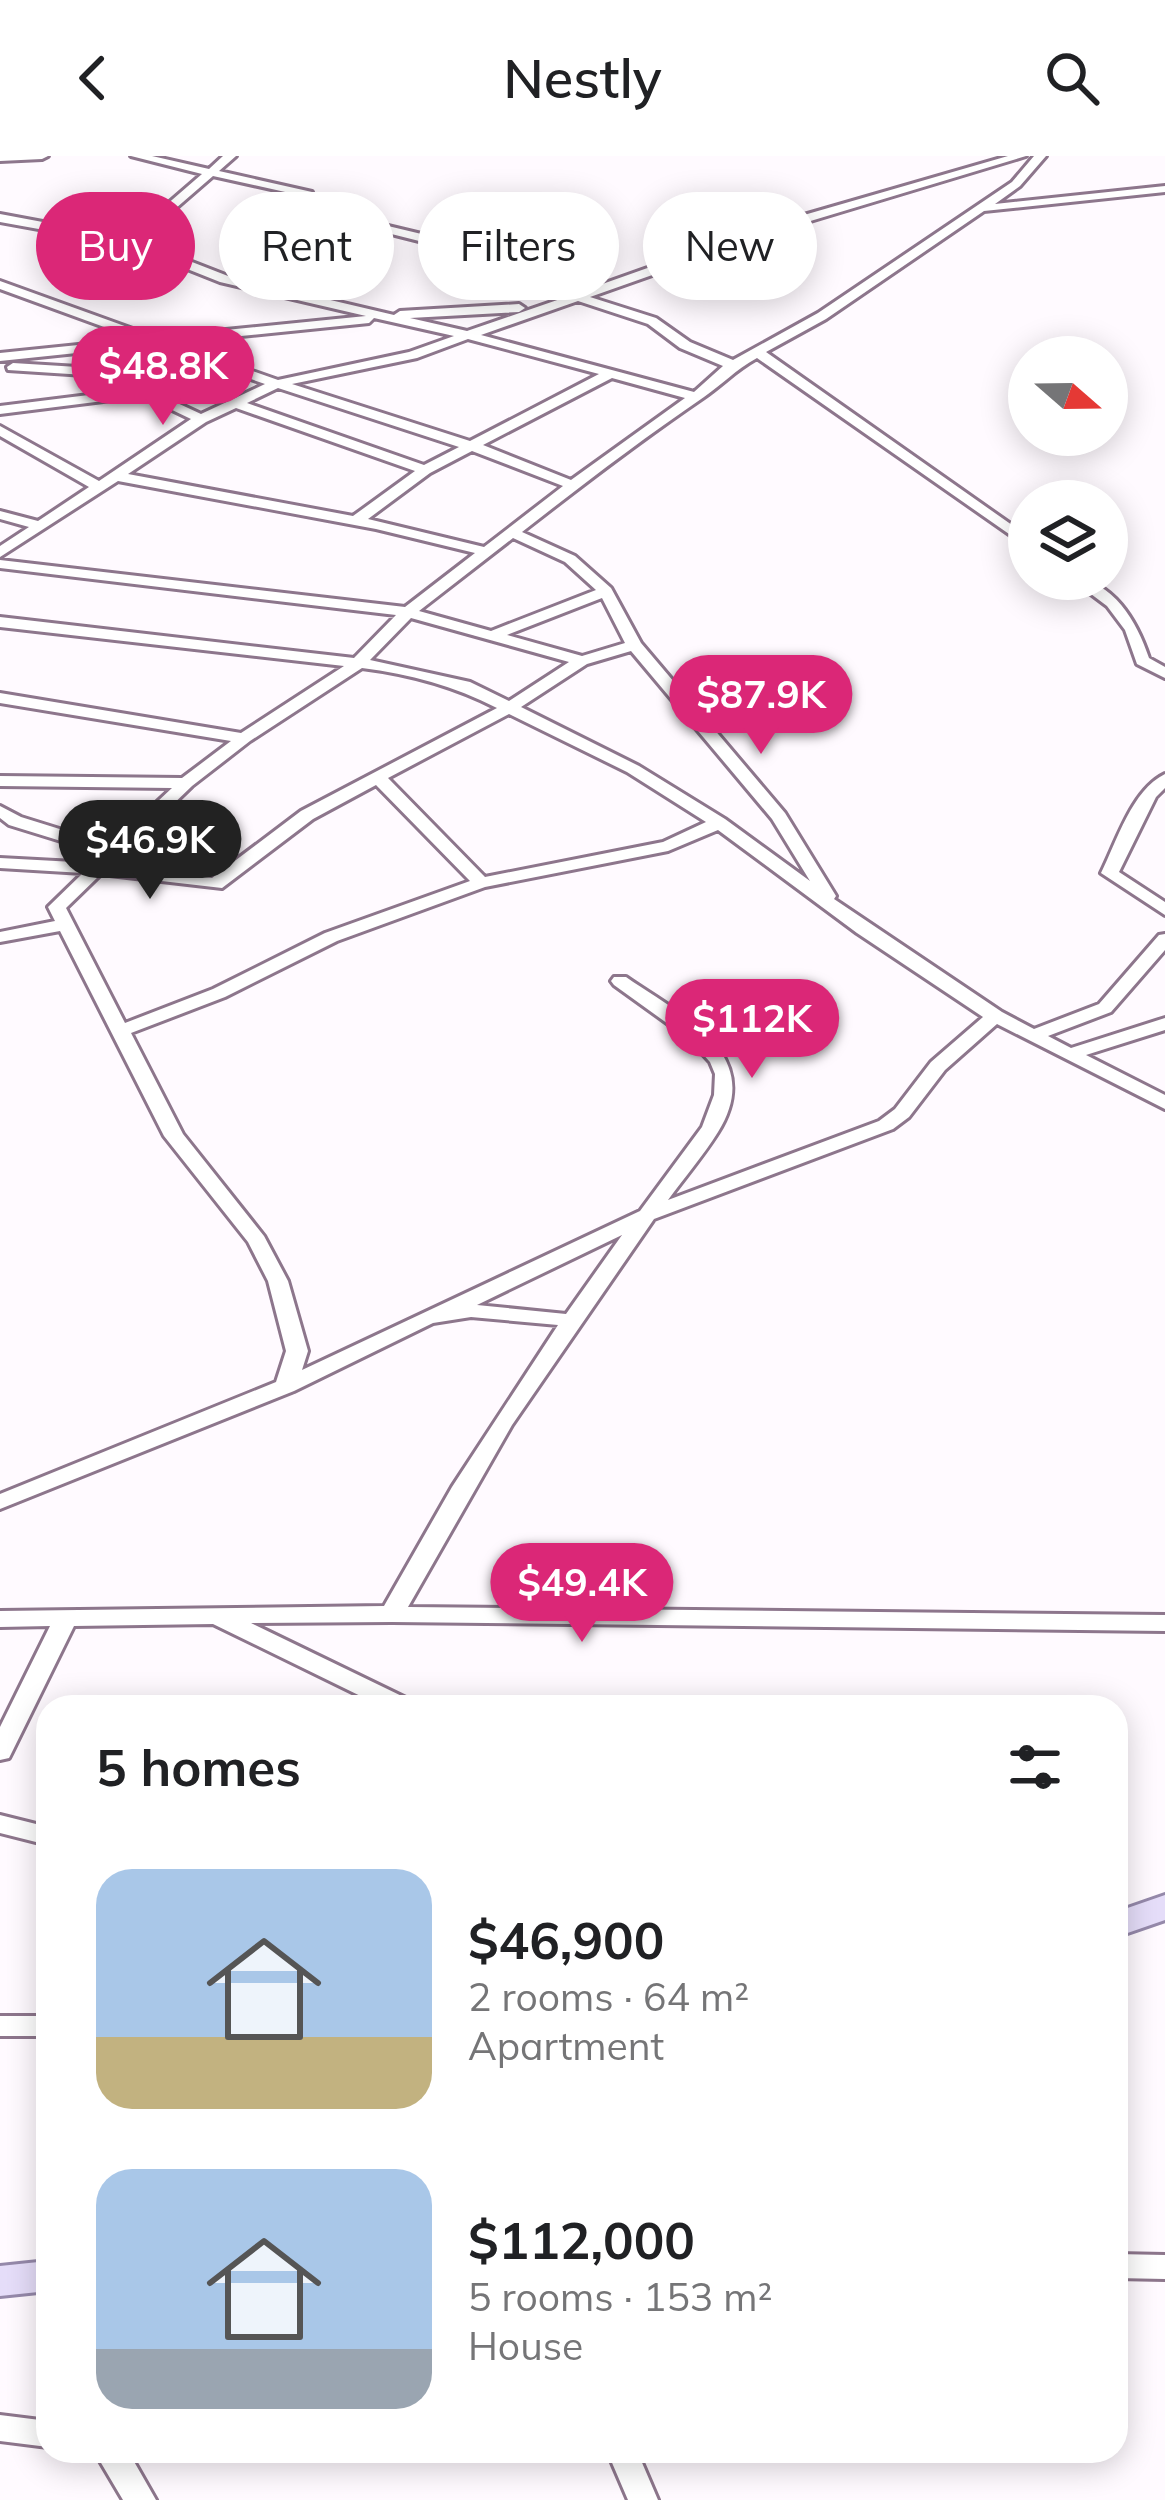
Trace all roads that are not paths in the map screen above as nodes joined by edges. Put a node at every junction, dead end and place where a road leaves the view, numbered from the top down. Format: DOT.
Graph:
graph roads {
  1 [pos="41,156"];
  2 [pos="137,156"];
  3 [pos="230,156"];
  4 [pos="975,156"];
  5 [pos="1020,156"];
  6 [pos="1040,156"];
  7 [pos="0,158"];
  8 [pos="992,164"];
  9 [pos="213,170"];
  10 [pos="1165,189"];
  11 [pos="188,192"];
  12 [pos="980,209"];
  13 [pos="0,218"];
  14 [pos="36,225"];
  15 [pos="418,237"];
  16 [pos="195,268"];
  17 [pos="619,281"];
  18 [pos="0,285"];
  19 [pos="564,300"];
  20 [pos="587,300"];
  21 [pos="543,308"];
  22 [pos="386,316"];
  23 [pos="466,335"];
  24 [pos="147,340"];
  25 [pos="760,354"];
  26 [pos="0,357"];
  27 [pos="733,365"];
  28 [pos="0,367"];
  29 [pos="148,374"];
  30 [pos="610,374"];
  31 [pos="276,383"];
  32 [pos="145,392"];
  33 [pos="695,397"];
  34 [pos="232,402"];
  35 [pos="0,410"];
  36 [pos="201,418"];
  37 [pos="0,430"];
  38 [pos="476,447"];
  39 [pos="425,470"];
  40 [pos="115,476"];
  41 [pos="574,486"];
  42 [pos="99,487"];
  43 [pos="0,515"];
  44 [pos="356,521"];
  45 [pos="41,526"];
  46 [pos="1008,529"];
  47 [pos="511,532"];
  48 [pos="487,552"];
  49 [pos="0,553"];
  50 [pos="0,564"];
  51 [pos="606,591"];
  52 [pos="1108,600"];
  53 [pos="408,612"];
  54 [pos="0,622"];
  55 [pos="492,635"];
  56 [pos="634,645"];
  57 [pos="582,661"];
  58 [pos="356,665"];
  59 [pos="1165,673"];
  60 [pos="0,698"];
  61 [pos="512,706"];
  62 [pos="244,738"];
  63 [pos="377,776"];
  64 [pos="1165,779"];
  65 [pos="0,781"];
  66 [pos="186,783"];
  67 [pos="0,812"];
  68 [pos="718,823"];
  69 [pos="112,851"];
  70 [pos="0,862"];
  71 [pos="93,868"];
  72 [pos="481,883"];
  73 [pos="834,907"];
  74 [pos="1165,910"];
  75 [pos="63,925"];
  76 [pos="1165,938"];
  77 [pos="2,940"];
  78 [pos="620,981"];
  79 [pos="995,1016"];
  80 [pos="1165,1024"];
  81 [pos="118,1031"];
  82 [pos="1031,1036"];
  83 [pos="1067,1054"];
  84 [pos="1165,1103"];
  85 [pos="646,1215"];
  86 [pos="436,1317"];
  87 [pos="568,1320"];
  88 [pos="286,1386"];
  89 [pos="0,1502"];
  90 [pos="392,1614"];
  91 [pos="216,1616"];
  92 [pos="66,1618"];
  93 [pos="0,1619"];
  94 [pos="1165,1623"];
  95 [pos="378,1695"];
  96 [pos="0,1752"];
  97 [pos="0,1824"];
  98 [pos="36,1833"];
  99 [pos="1165,1907"];
  100 [pos="1128,1921"];
  101 [pos="0,2026"];
  102 [pos="36,2026"];
  103 [pos="1128,2266"];
  104 [pos="1165,2267"];
  105 [pos="0,2428"];
  106 [pos="36,2432"];
  107 [pos="120,2463"];
  108 [pos="627,2463"];
  109 [pos="140,2500"];
  110 [pos="643,2500"];
  1 -- 7 [label="street"];
  2 -- 9 [label="street"];
  3 -- 9 [label="street"];
  4 -- 8 [label="street"];
  5 -- 8 [label="street"];
  6 -- 12 [label="street"];
  8 -- 17 [label="street"];
  9 -- 11 [label="street"];
  9 -- 15 [label="street"];
  10 -- 12 [label="street"];
  12 -- 25 [label="street"];
  13 -- 14 [label="street"];
  16 -- 22 [label="street"];
  18 -- 24 [label="street"];
  19 -- 21 [label="street"];
  20 -- 27 [label="street"];
  21 -- 22 [label="street"];
  21 -- 23 [label="street"];
  22 -- 23 [label="street"];
  22 -- 24 [label="street"];
  23 -- 30 [label="street"];
  23 -- 31 [label="street"];
  24 -- 26 [label="street"];
  24 -- 29 [label="street"];
  24 -- 31 [label="street"];
  25 -- 27 [label="street"];
  25 -- 46 [label="street"];
  27 -- 33 [label="street"];
  28 -- 29 [label="street"];
  29 -- 31 [label="street"];
  29 -- 32 [label="street"];
  30 -- 33 [label="street"];
  30 -- 38 [label="street"];
  31 -- 34 [label="street"];
  31 -- 38 [label="street"];
  32 -- 35 [label="street"];
  32 -- 36 [label="street"];
  33 -- 41 [label="street"];
  34 -- 36 [label="street"];
  34 -- 39 [label="street"];
  36 -- 40 [label="street"];
  37 -- 42 [label="street"];
  38 -- 39 [label="street"];
  38 -- 41 [label="street"];
  39 -- 44 [label="street"];
  40 -- 42 [label="street"];
  40 -- 44 [label="street"];
  41 -- 47 [label="street"];
  42 -- 45 [label="street"];
  43 -- 45 [label="street"];
  44 -- 48 [label="street"];
  45 -- 49 [label="street"];
  47 -- 48 [label="street"];
  47 -- 51 [label="street"];
  48 -- 53 [label="street"];
  50 -- 53 [label="street"];
  51 -- 55 [label="street"];
  51 -- 56 [label="street"];
  52 -- 59 [label="street"];
  53 -- 55 [label="street"];
  53 -- 58 [label="street"];
  54 -- 58 [label="street"];
  55 -- 57 [label="street"];
  56 -- 57 [label="street"];
  56 -- 73 [label="street"];
  57 -- 61 [label="street"];
  58 -- 61 [label="street"];
  58 -- 62 [label="street"];
  60 -- 62 [label="street"];
  61 -- 63 [label="street"];
  61 -- 68 [label="street"];
  62 -- 66 [label="street"];
  63 -- 71 [label="street"];
  63 -- 72 [label="street"];
  64 -- 74 [label="street"];
  65 -- 66 [label="street"];
  66 -- 69 [label="street"];
  67 -- 69 [label="street"];
  68 -- 72 [label="street"];
  68 -- 73 [label="street"];
  69 -- 71 [label="street"];
  70 -- 71 [label="street"];
  71 -- 75 [label="street"];
  72 -- 81 [label="street"];
  73 -- 79 [label="street"];
  75 -- 77 [label="street"];
  75 -- 81 [label="street"];
  76 -- 82 [label="street"];
  78 -- 85 [label="street"];
  79 -- 82 [label="street"];
  79 -- 85 [label="street"];
  80 -- 83 [label="street"];
  81 -- 88 [label="street"];
  82 -- 83 [label="street"];
  83 -- 84 [label="street"];
  85 -- 86 [label="street"];
  85 -- 87 [label="street"];
  86 -- 87 [label="street"];
  86 -- 88 [label="street"];
  87 -- 90 [label="street"];
  88 -- 89 [label="street"];
  90 -- 91 [label="street"];
  90 -- 94 [label="street"];
  91 -- 92 [label="street"];
  91 -- 95 [label="street"];
  92 -- 93 [label="street"];
  92 -- 96 [label="street"];
  97 -- 98 [label="street"];
  99 -- 100 [label="main road"];
  101 -- 102 [label="street"];
  103 -- 104 [label="street"];
  105 -- 106 [label="street"];
  107 -- 109 [label="street"];
  108 -- 110 [label="street"];
}
